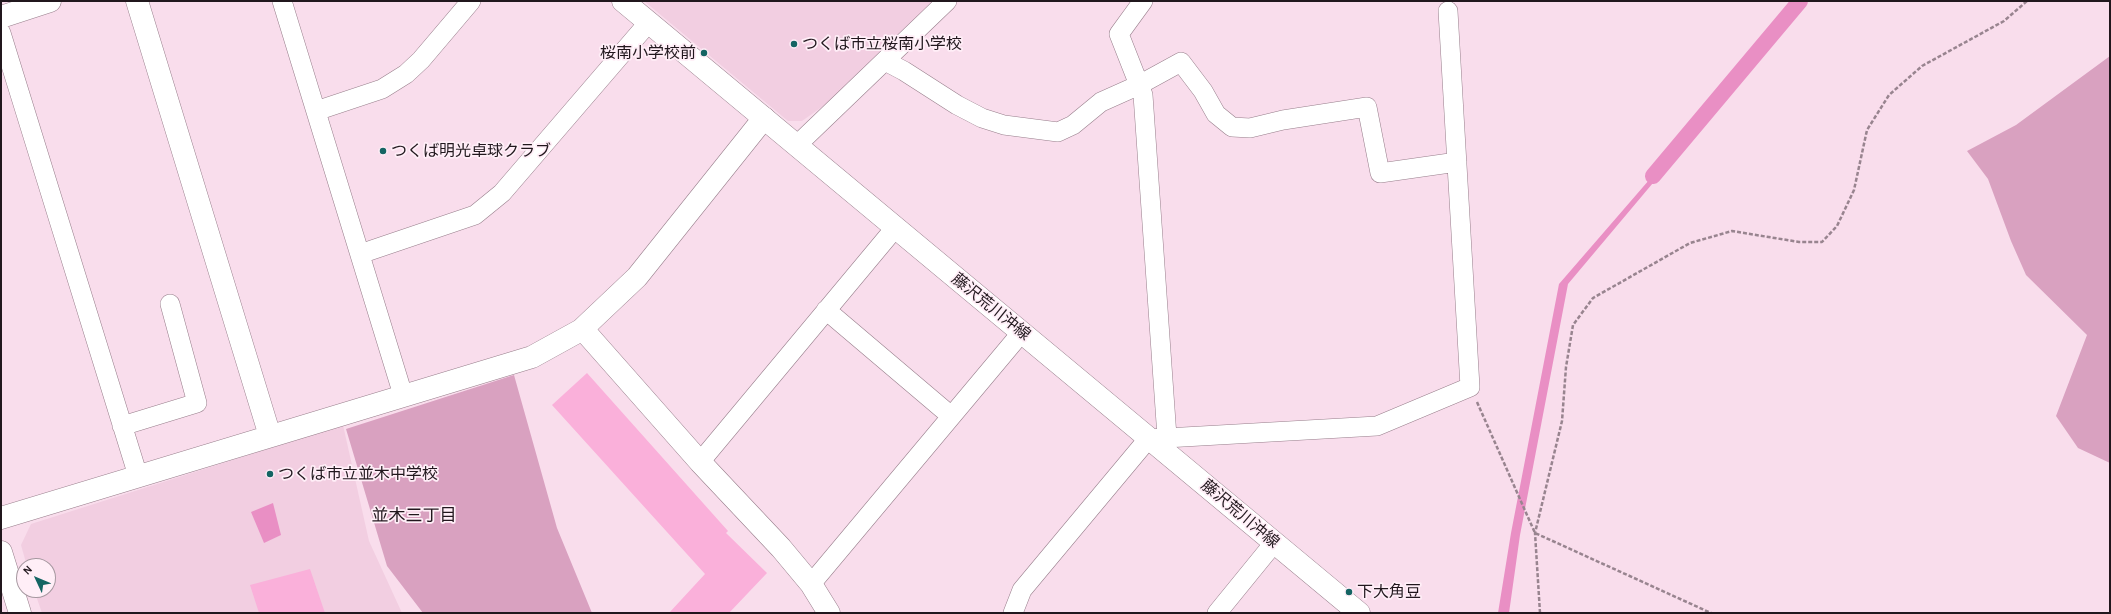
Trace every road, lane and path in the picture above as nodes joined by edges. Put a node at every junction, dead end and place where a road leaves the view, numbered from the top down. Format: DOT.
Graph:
graph roads {
  1 [pos="50,1"];
  2 [pos="137,1"];
  3 [pos="282,1"];
  4 [pos="471,1"];
  5 [pos="947,1"];
  6 [pos="1143,1"];
  7 [pos="2027,1"];
  8 [pos="626,2"];
  9 [pos="1448,11"];
  10 [pos="1,17"];
  11 [pos="649,22"];
  12 [pos="1,33"];
  13 [pos="885,62"];
  14 [pos="1139,85"];
  15 [pos="316,111"];
  16 [pos="764,118"];
  17 [pos="796,146"];
  18 [pos="1457,162"];
  19 [pos="895,228"];
  20 [pos="360,254"];
  21 [pos="170,304"];
  22 [pos="826,310"];
  23 [pos="580,330"];
  24 [pos="1022,332"];
  25 [pos="1470,387"];
  26 [pos="403,395"];
  27 [pos="951,416"];
  28 [pos="122,426"];
  29 [pos="270,436"];
  30 [pos="1157,438"];
  31 [pos="700,462"];
  32 [pos="138,476"];
  33 [pos="1,518"];
  34 [pos="1534,533"];
  35 [pos="1274,543"];
  36 [pos="1,552"];
  37 [pos="811,584"];
  38 [pos="822,610"];
  39 [pos="20,613"];
  40 [pos="1013,613"];
  41 [pos="1217,613"];
  42 [pos="1359,613"];
  43 [pos="1540,613"];
  44 [pos="1711,613"];
  1 -- 10 [label="street"];
  2 -- 29 [label="street"];
  3 -- 15 [label="street"];
  4 -- 15 [label="street"];
  5 -- 13 [label="street"];
  6 -- 14 [label="street"];
  7 -- 34 [label="path"];
  8 -- 11 [label="street, 藤沢荒川沖線"];
  9 -- 18 [label="street"];
  11 -- 16 [label="street, 藤沢荒川沖線"];
  11 -- 20 [label="street"];
  12 -- 28 [label="street"];
  13 -- 14 [label="street"];
  13 -- 17 [label="street"];
  14 -- 18 [label="street"];
  14 -- 30 [label="street"];
  15 -- 20 [label="street"];
  16 -- 17 [label="street, 藤沢荒川沖線"];
  16 -- 23 [label="street"];
  17 -- 19 [label="street, 藤沢荒川沖線"];
  18 -- 25 [label="street"];
  19 -- 22 [label="street"];
  19 -- 24 [label="street, 藤沢荒川沖線"];
  20 -- 26 [label="street"];
  21 -- 28 [label="street"];
  22 -- 27 [label="street"];
  22 -- 31 [label="street"];
  23 -- 26 [label="street"];
  23 -- 31 [label="street"];
  24 -- 27 [label="street"];
  24 -- 30 [label="street, 藤沢荒川沖線"];
  25 -- 30 [label="street"];
  25 -- 34 [label="path"];
  26 -- 29 [label="street"];
  27 -- 37 [label="street"];
  28 -- 32 [label="street"];
  29 -- 32 [label="street"];
  30 -- 35 [label="street, 藤沢荒川沖線"];
  30 -- 40 [label="street"];
  31 -- 37 [label="street"];
  32 -- 33 [label="street"];
  34 -- 43 [label="path"];
  34 -- 44 [label="path"];
  35 -- 41 [label="street"];
  35 -- 42 [label="street, 藤沢荒川沖線"];
  36 -- 39 [label="street"];
  37 -- 38 [label="street"];
}
